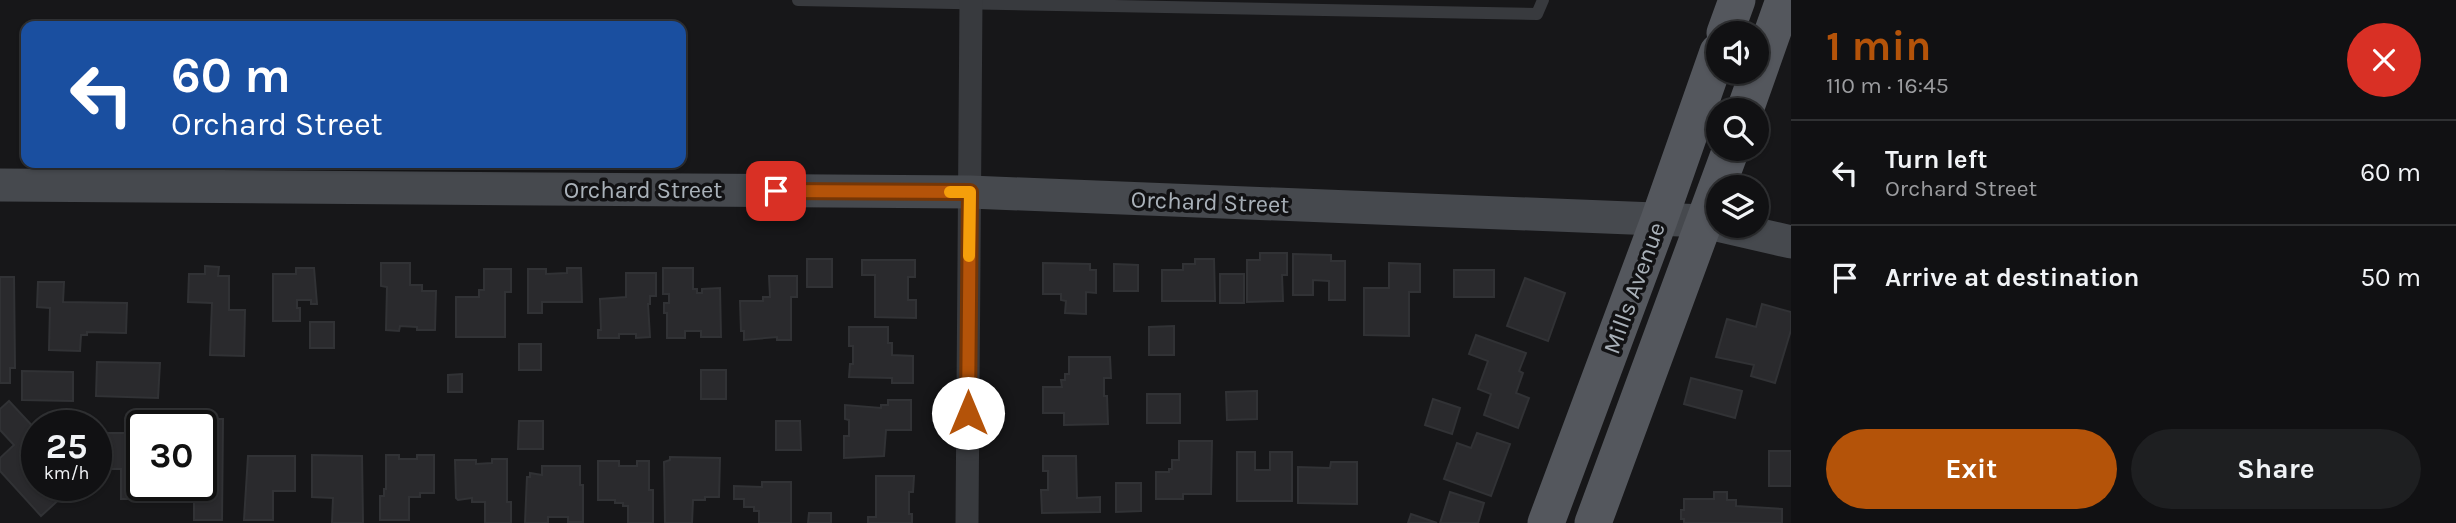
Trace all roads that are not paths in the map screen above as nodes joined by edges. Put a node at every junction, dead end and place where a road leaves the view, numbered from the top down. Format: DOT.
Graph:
graph roads {
  1 [pos="798,0"];
  2 [pos="1543,0"];
  3 [pos="1737,0"];
  4 [pos="1784,0"];
  5 [pos="971,1"];
  6 [pos="1729,21"];
  7 [pos="1707,84"];
  8 [pos="1749,98"];
  9 [pos="0,185"];
  10 [pos="970,192"];
  11 [pos="1659,220"];
  12 [pos="1706,223"];
  13 [pos="1769,237"];
  14 [pos="1709,238"];
  15 [pos="1791,242"];
  16 [pos="967,523"];
  17 [pos="1546,523"];
  18 [pos="1592,523"];
  1 -- 5 [label="lane"];
  2 -- 5 [label="lane"];
  3 -- 6 [label="main road"];
  4 -- 8 [label="main road"];
  5 -- 10 [label="street"];
  7 -- 11 [label="main road, Mills Avenue"];
  9 -- 10 [label="street, Orchard Street"];
  10 -- 11 [label="street, Orchard Street"];
  10 -- 16 [label="street"];
  11 -- 12 [label="street, Orchard Street"];
  11 -- 17 [label="main road, Mills Avenue"];
  13 -- 15 [label="street, Orchard Street"];
  14 -- 18 [label="main road, Mills Avenue"];
}
